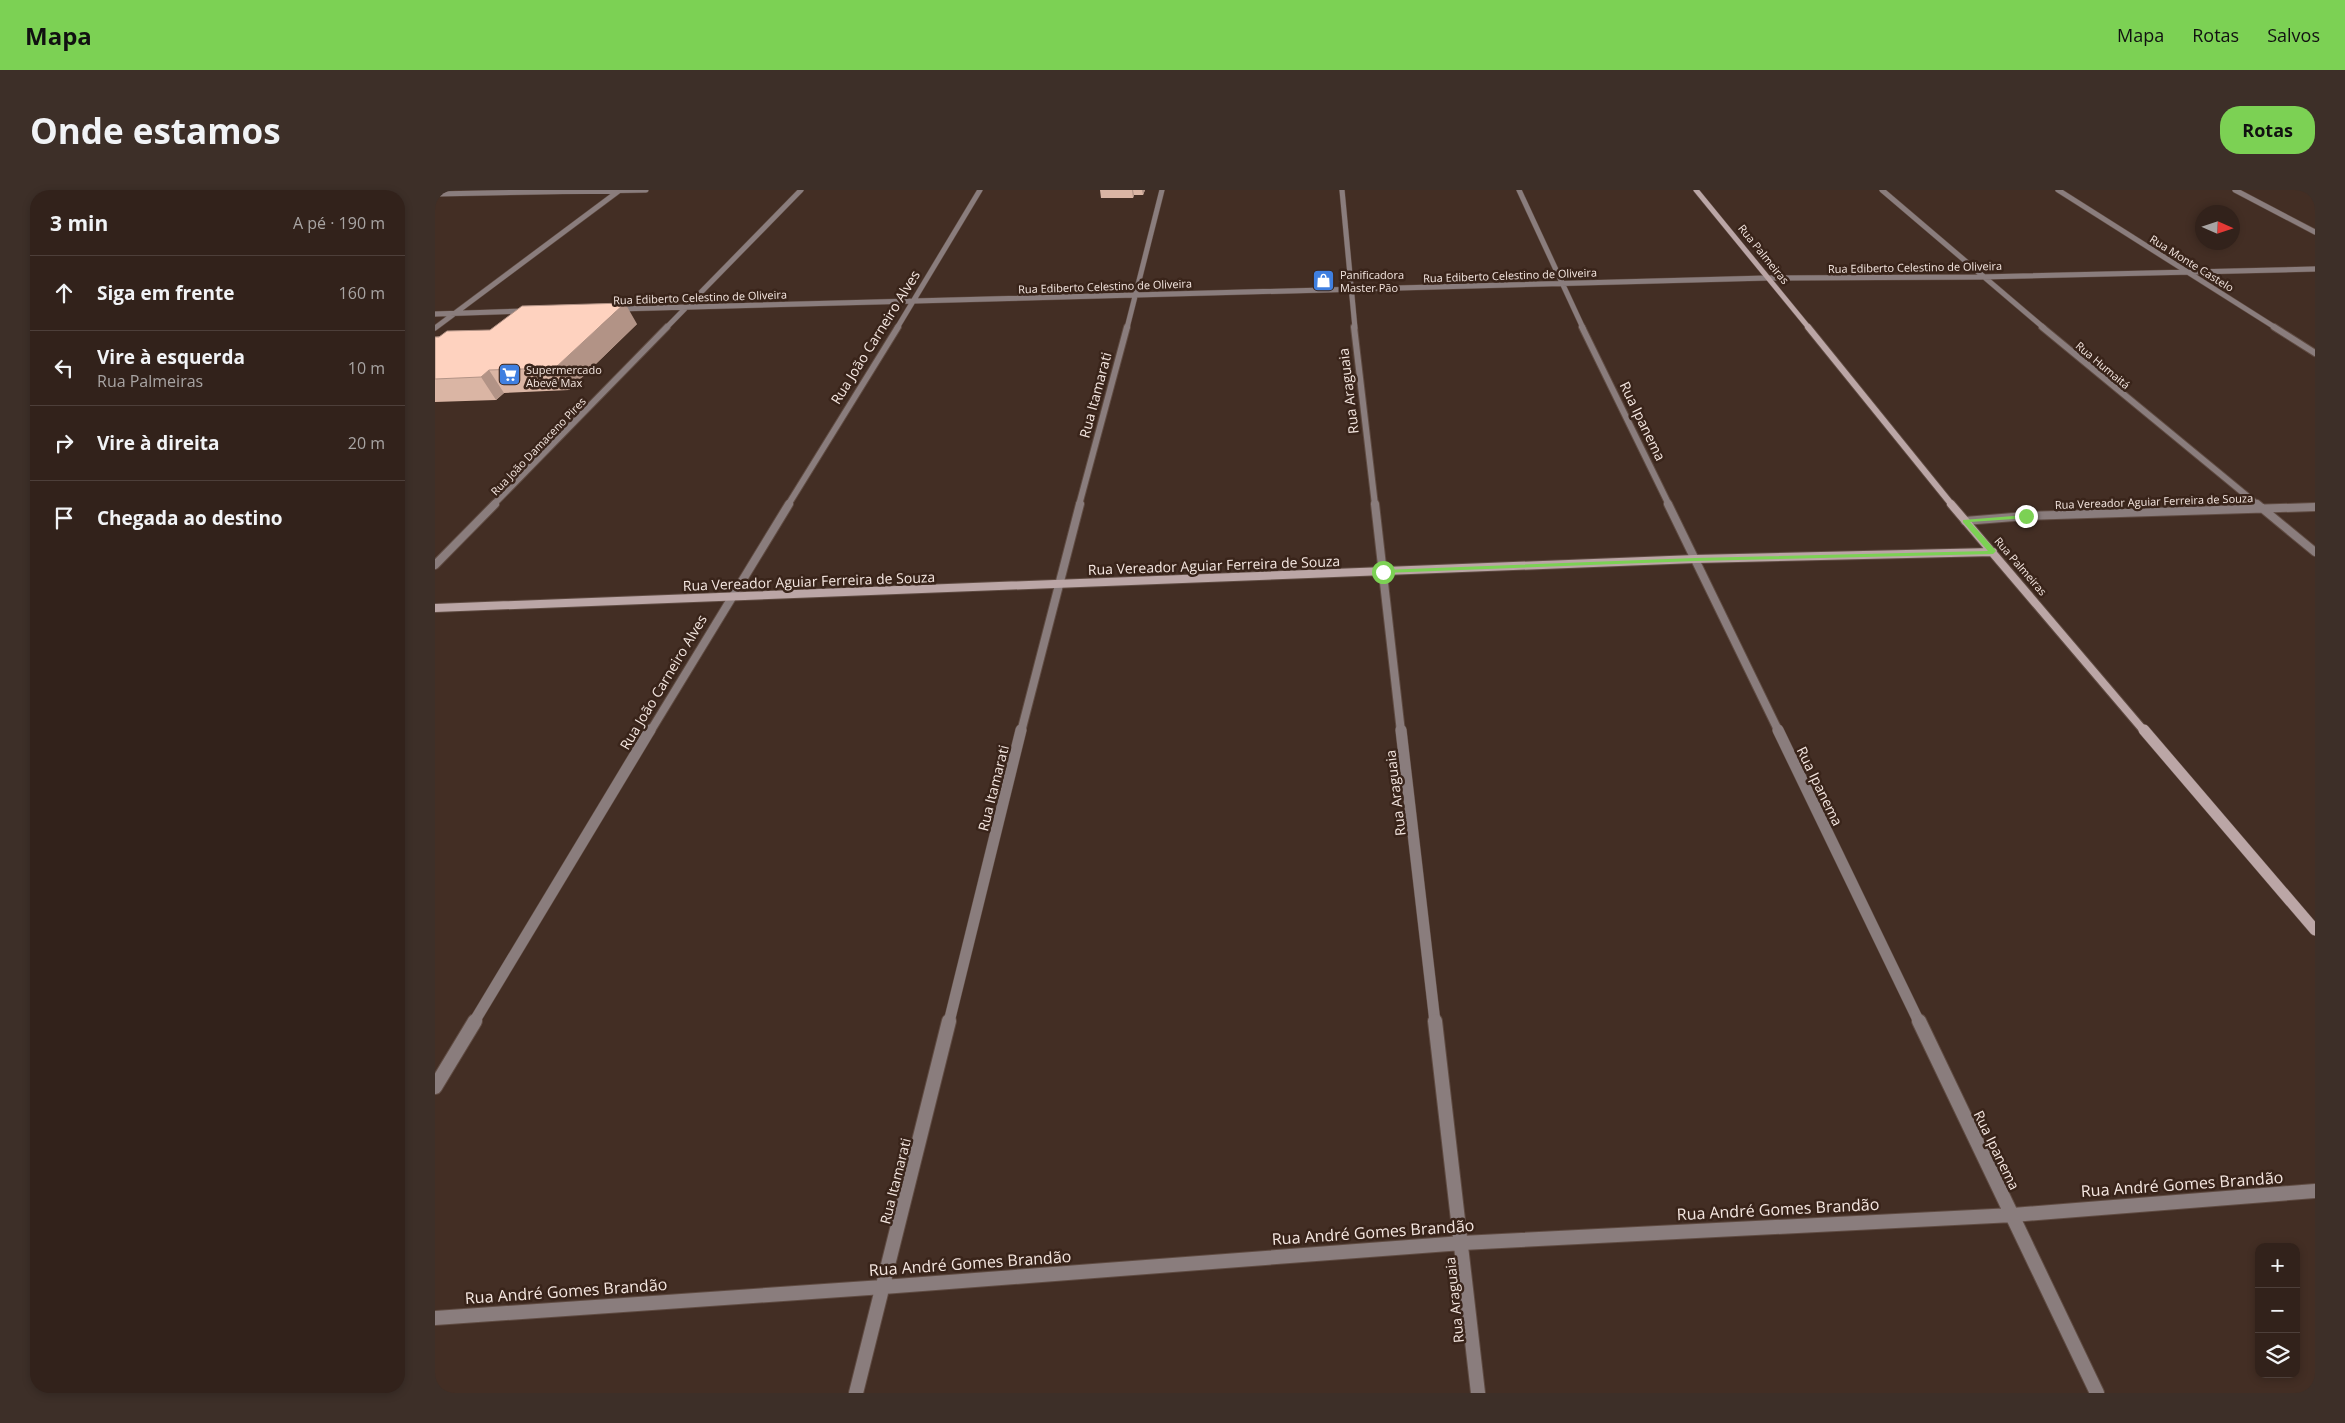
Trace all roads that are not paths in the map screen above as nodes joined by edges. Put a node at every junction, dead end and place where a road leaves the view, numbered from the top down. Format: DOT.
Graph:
graph roads {
  1 [pos="439,190"];
  2 [pos="620,190"];
  3 [pos="646,190"];
  4 [pos="801,190"];
  5 [pos="980,190"];
  6 [pos="1162,190"];
  7 [pos="1342,190"];
  8 [pos="1519,190"];
  9 [pos="1696,190"];
  10 [pos="1882,190"];
  11 [pos="2058,190"];
  12 [pos="2235,190"];
  13 [pos="435,193"];
  14 [pos="2315,232"];
  15 [pos="2315,269"];
  16 [pos="2187,272"];
  17 [pos="1981,277"];
  18 [pos="1767,278"];
  19 [pos="1561,283"];
  20 [pos="1350,289"];
  21 [pos="1136,295"];
  22 [pos="914,301"];
  23 [pos="687,307"];
  24 [pos="609,309"];
  25 [pos="532,311"];
  26 [pos="435,314"];
  27 [pos="455,314"];
  28 [pos="435,328"];
  29 [pos="2315,353"];
  30 [pos="2260,508"];
  31 [pos="2315,508"];
  32 [pos="1965,521"];
  33 [pos="1993,552"];
  34 [pos="2315,552"];
  35 [pos="1695,560"];
  36 [pos="435,565"];
  37 [pos="1383,572"];
  38 [pos="1058,584"];
  39 [pos="731,597"];
  40 [pos="435,608"];
  41 [pos="2315,930"];
  42 [pos="435,1087"];
  43 [pos="2315,1191"];
  44 [pos="2013,1215"];
  45 [pos="1462,1242"];
  46 [pos="883,1287"];
  47 [pos="435,1318"];
  48 [pos="855,1393"];
  49 [pos="1478,1393"];
  50 [pos="2097,1393"];
  1 -- 13 [label="street"];
  2 -- 3 [label="street"];
  2 -- 13 [label="street"];
  2 -- 27 [label="street"];
  4 -- 23 [label="street, Rua João Damaceno Pires"];
  5 -- 22 [label="street, Rua João Carneiro Alves"];
  6 -- 21 [label="street, Rua Itamarati"];
  7 -- 20 [label="street, Rua Araguaia"];
  8 -- 19 [label="street, Rua Ipanema"];
  9 -- 18 [label="street, Rua Palmeiras"];
  10 -- 17 [label="street, Rua Humaitá"];
  11 -- 16 [label="street, Rua Monte Castelo"];
  12 -- 14 [label="street"];
  15 -- 16 [label="street, Rua Ediberto Celestino de Oliveira"];
  16 -- 17 [label="street, Rua Ediberto Celestino de Oliveira"];
  16 -- 29 [label="street, Rua Monte Castelo"];
  17 -- 18 [label="street, Rua Ediberto Celestino de Oliveira"];
  17 -- 30 [label="street, Rua Humaitá"];
  18 -- 19 [label="street, Rua Ediberto Celestino de Oliveira"];
  18 -- 32 [label="street, Rua Palmeiras"];
  19 -- 20 [label="street, Rua Ediberto Celestino de Oliveira"];
  19 -- 35 [label="street, Rua Ipanema"];
  20 -- 21 [label="street, Rua Ediberto Celestino de Oliveira"];
  20 -- 37 [label="street, Rua Araguaia"];
  21 -- 22 [label="street, Rua Ediberto Celestino de Oliveira"];
  21 -- 38 [label="street, Rua Itamarati"];
  22 -- 23 [label="street, Rua Ediberto Celestino de Oliveira"];
  22 -- 39 [label="street, Rua João Carneiro Alves"];
  23 -- 24 [label="street, Rua Ediberto Celestino de Oliveira"];
  23 -- 36 [label="street, Rua João Damaceno Pires"];
  25 -- 27 [label="street"];
  26 -- 27 [label="street"];
  27 -- 28 [label="street"];
  30 -- 31 [label="street, Rua Vereador Aguiar Ferreira de Souza"];
  30 -- 32 [label="street, Rua Vereador Aguiar Ferreira de Souza"];
  30 -- 34 [label="street, Rua Humaitá"];
  32 -- 33 [label="street, Rua Palmeiras"];
  33 -- 35 [label="street, Rua Vereador Aguiar Ferreira de Souza"];
  33 -- 41 [label="street, Rua Palmeiras"];
  35 -- 37 [label="street, Rua Vereador Aguiar Ferreira de Souza"];
  35 -- 44 [label="street, Rua Ipanema"];
  37 -- 38 [label="street, Rua Vereador Aguiar Ferreira de Souza"];
  37 -- 45 [label="street, Rua Araguaia"];
  38 -- 39 [label="street, Rua Vereador Aguiar Ferreira de Souza"];
  38 -- 46 [label="street, Rua Itamarati"];
  39 -- 40 [label="street, Rua Vereador Aguiar Ferreira de Souza"];
  39 -- 42 [label="street, Rua João Carneiro Alves"];
  43 -- 44 [label="street, Rua André Gomes Brandão"];
  44 -- 45 [label="street, Rua André Gomes Brandão"];
  44 -- 50 [label="street, Rua Ipanema"];
  45 -- 46 [label="street, Rua André Gomes Brandão"];
  45 -- 49 [label="street, Rua Araguaia"];
  46 -- 47 [label="street, Rua André Gomes Brandão"];
  46 -- 48 [label="street, Rua Itamarati"];
}
